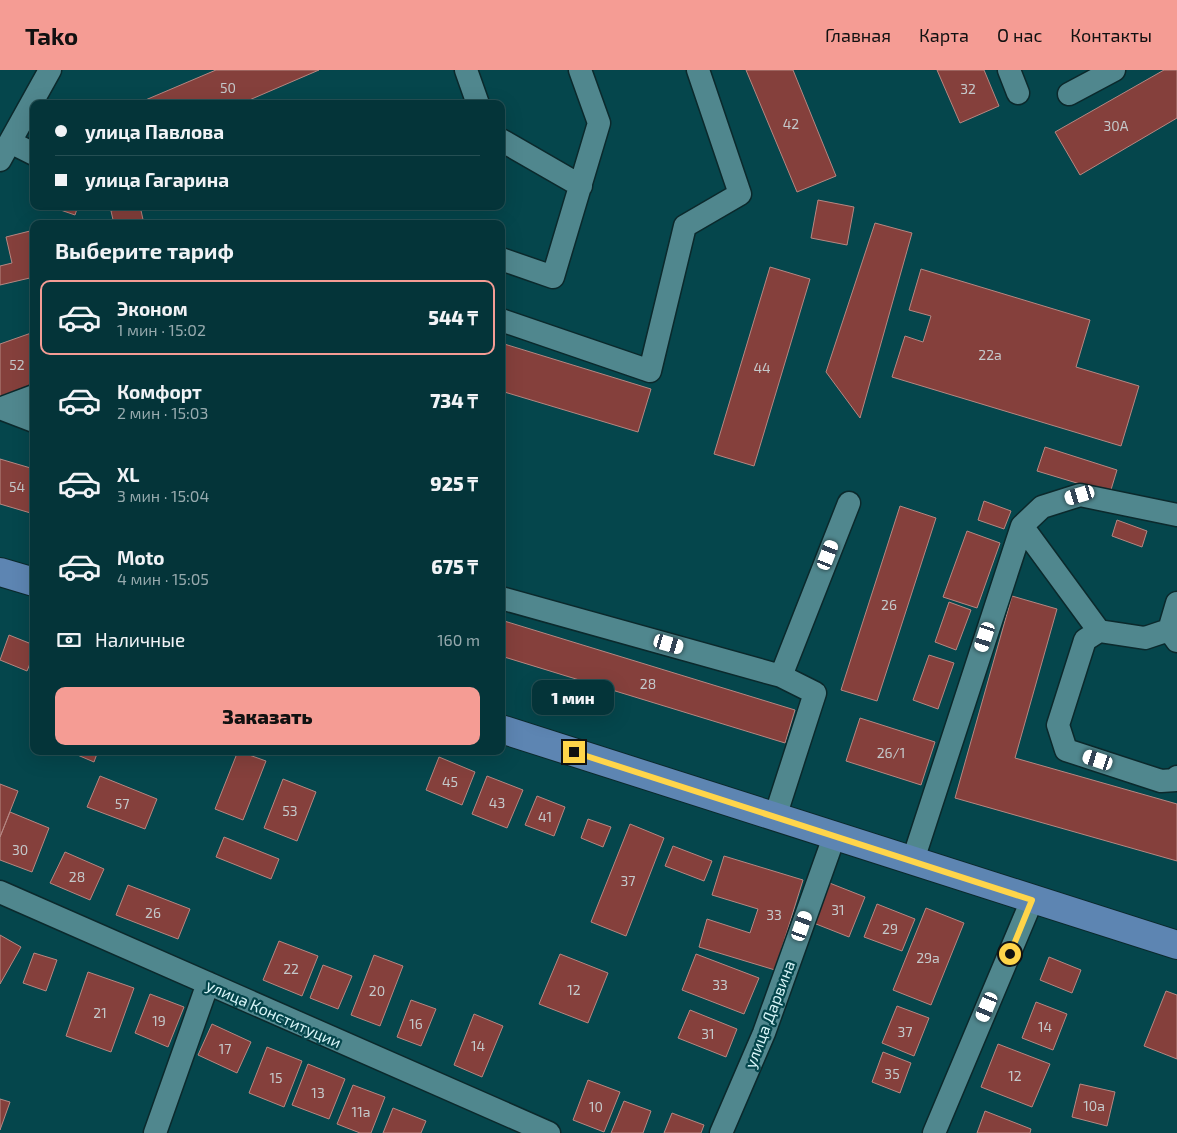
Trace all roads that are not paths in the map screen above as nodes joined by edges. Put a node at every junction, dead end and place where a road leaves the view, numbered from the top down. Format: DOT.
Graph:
graph roads {
  1 [pos="50,70"];
  2 [pos="466,70"];
  3 [pos="580,70"];
  4 [pos="698,70"];
  5 [pos="1009,70"];
  6 [pos="1114,70"];
  7 [pos="1018,93"];
  8 [pos="1069,94"];
  9 [pos="33,100"];
  10 [pos="477,100"];
  11 [pos="30,106"];
  12 [pos="505,142"];
  13 [pos="5,151"];
  14 [pos="30,154"];
  15 [pos="580,186"];
  16 [pos="505,260"];
  17 [pos="505,321"];
  18 [pos="30,397"];
  19 [pos="1,408"];
  20 [pos="30,419"];
  21 [pos="849,503"];
  22 [pos="1177,515"];
  23 [pos="1022,526"];
  24 [pos="0,572"];
  25 [pos="30,581"];
  26 [pos="505,599"];
  27 [pos="1177,606"];
  28 [pos="1099,631"];
  29 [pos="1173,636"];
  30 [pos="781,676"];
  31 [pos="505,730"];
  32 [pos="1177,777"];
  33 [pos="775,817"];
  34 [pos="834,837"];
  35 [pos="913,860"];
  36 [pos="0,892"];
  37 [pos="1032,900"];
  38 [pos="1177,945"];
  39 [pos="208,983"];
  40 [pos="155,1133"];
  41 [pos="549,1133"];
  42 [pos="721,1133"];
  43 [pos="934,1133"];
  1 -- 9 [label="street"];
  2 -- 10 [label="street"];
  3 -- 15 [label="street"];
  4 -- 17 [label="street"];
  5 -- 7 [label="street"];
  6 -- 8 [label="street"];
  11 -- 13 [label="street"];
  12 -- 15 [label="street"];
  13 -- 14 [label="street"];
  15 -- 16 [label="street"];
  18 -- 19 [label="street"];
  19 -- 20 [label="street"];
  21 -- 30 [label="street"];
  22 -- 23 [label="street"];
  23 -- 28 [label="street"];
  23 -- 35 [label="street"];
  24 -- 25 [label="main road"];
  26 -- 30 [label="street"];
  27 -- 29 [label="street"];
  28 -- 29 [label="street"];
  28 -- 32 [label="street"];
  30 -- 33 [label="street"];
  31 -- 33 [label="main road"];
  33 -- 34 [label="main road"];
  34 -- 35 [label="main road"];
  34 -- 42 [label="street, улица Дарвина"];
  35 -- 37 [label="main road"];
  36 -- 39 [label="street, улица Конституции"];
  37 -- 38 [label="main road"];
  37 -- 43 [label="street"];
  39 -- 40 [label="street"];
  39 -- 41 [label="street, улица Конституции"];
}
